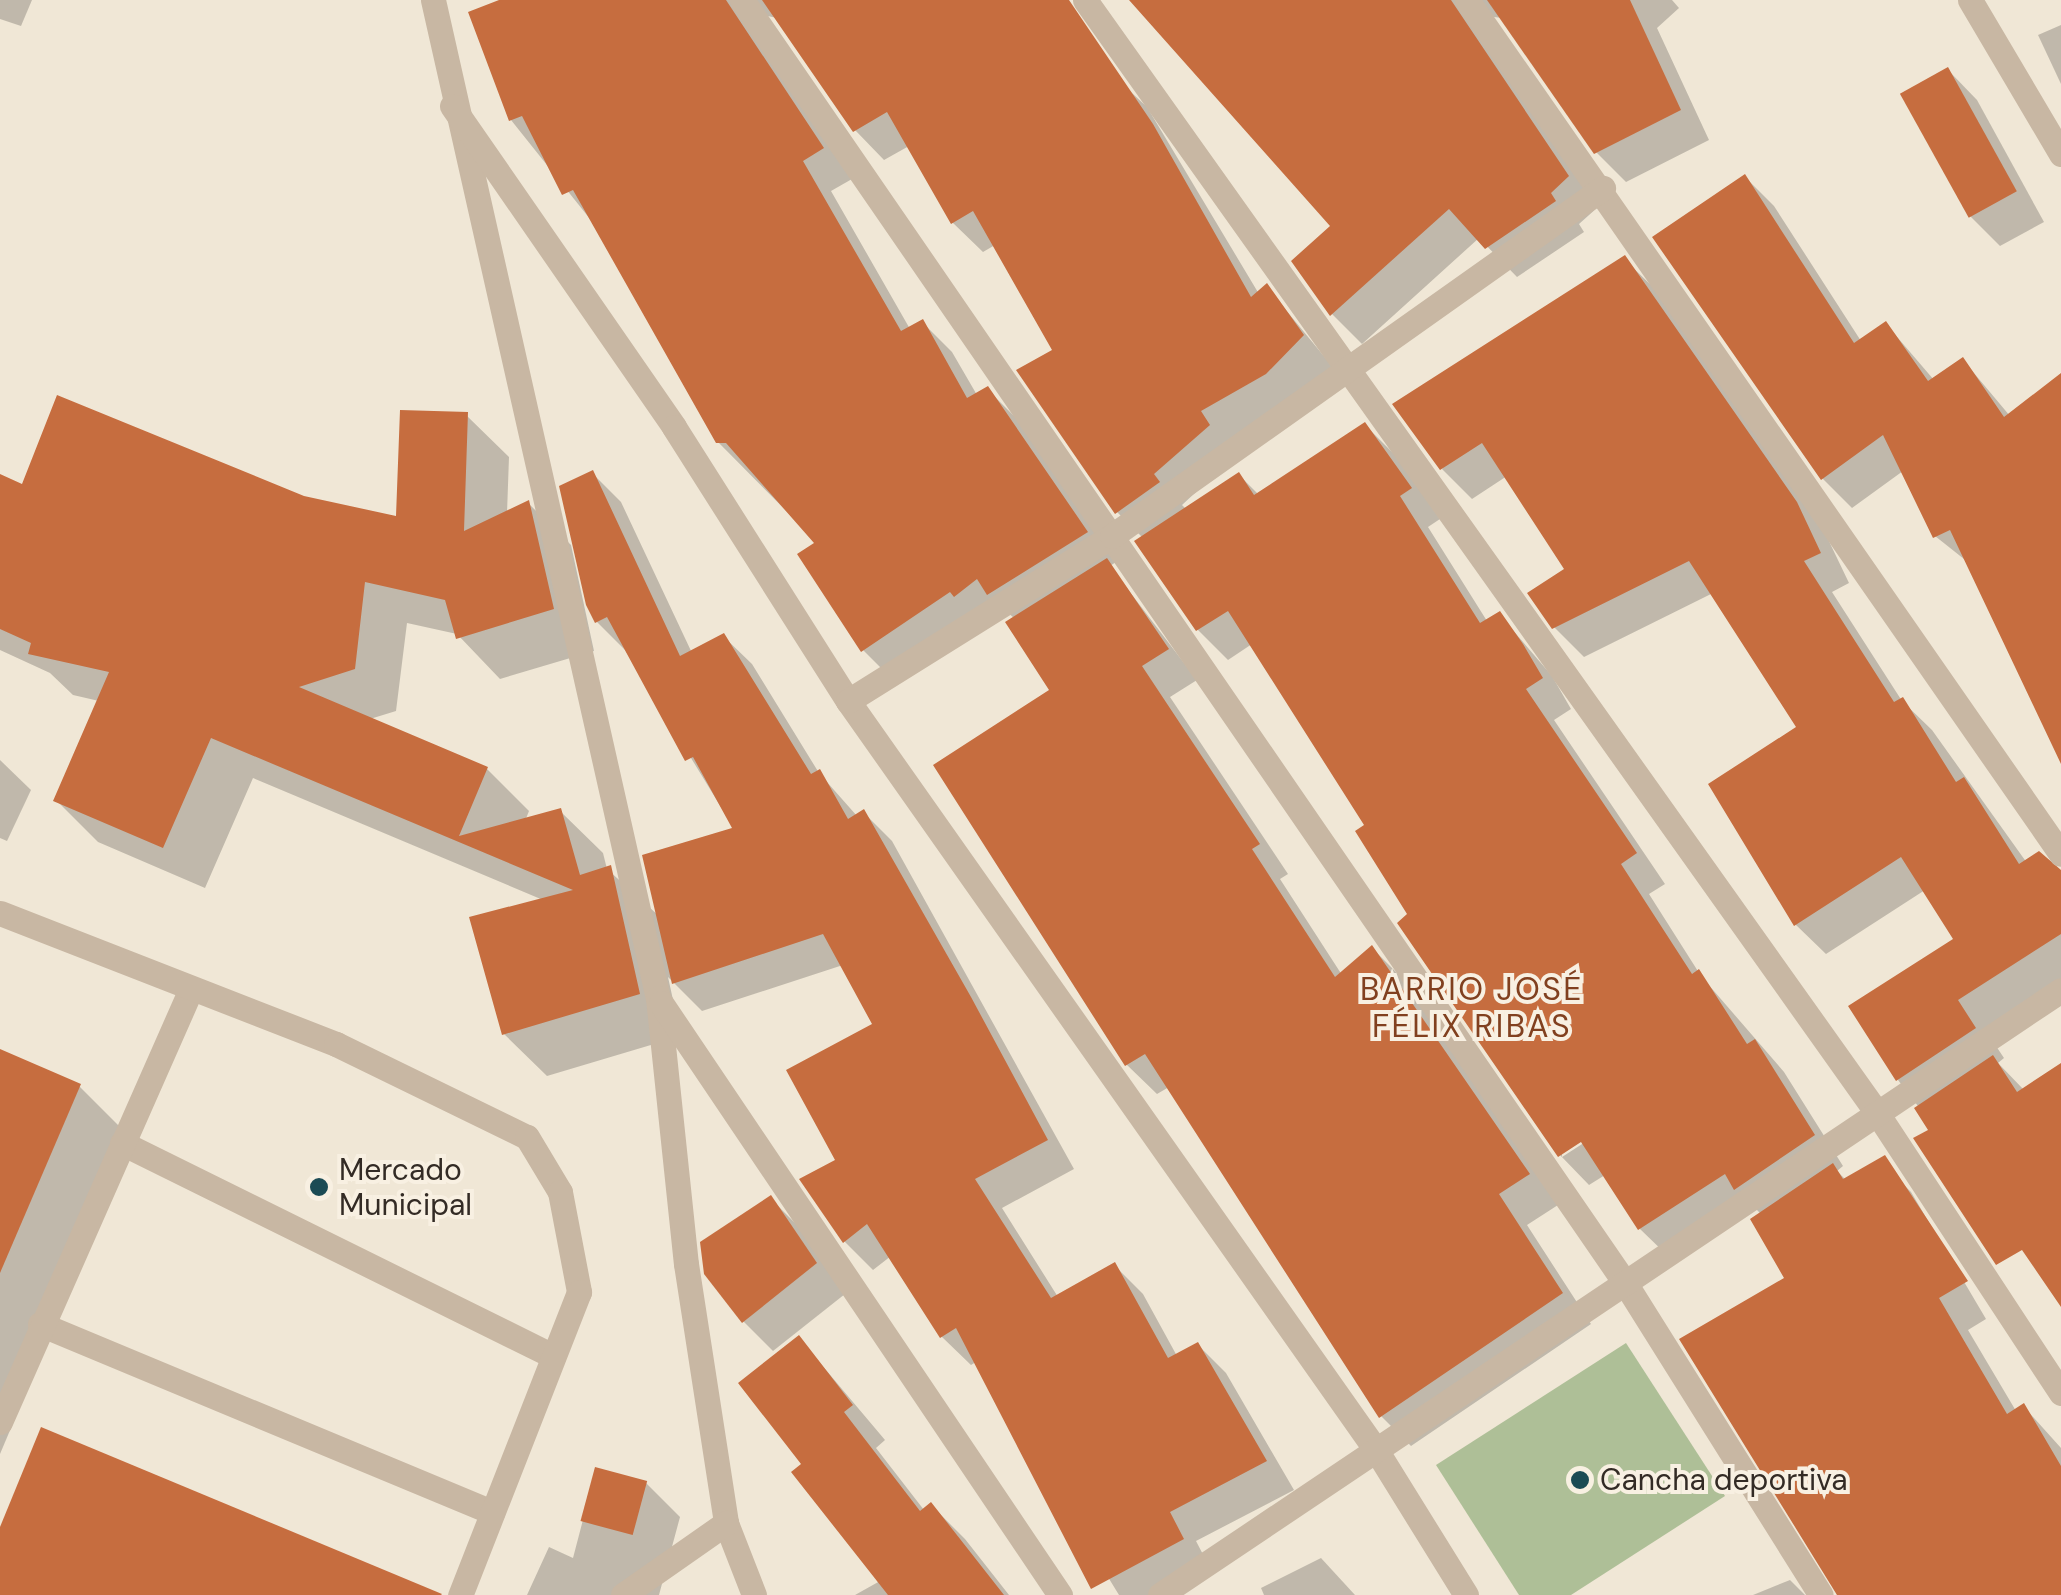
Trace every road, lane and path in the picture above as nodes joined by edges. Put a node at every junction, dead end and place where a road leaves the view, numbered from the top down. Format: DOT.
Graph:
graph roads {
  1 [pos="433,0"];
  2 [pos="742,0"];
  3 [pos="1085,0"];
  4 [pos="1467,0"];
  5 [pos="1970,0"];
  6 [pos="452,106"];
  7 [pos="2061,154"];
  8 [pos="1603,188"];
  9 [pos="1352,371"];
  10 [pos="1112,536"];
  11 [pos="848,701"];
  12 [pos="2061,854"];
  13 [pos="0,913"];
  14 [pos="190,988"];
  15 [pos="2061,990"];
  16 [pos="658,998"];
  17 [pos="1877,1112"];
  18 [pos="122,1143"];
  19 [pos="1626,1283"];
  20 [pos="40,1324"];
  21 [pos="553,1356"];
  22 [pos="2061,1394"];
  23 [pos="0,1422"];
  24 [pos="1378,1453"];
  25 [pos="492,1512"];
  26 [pos="726,1523"];
  27 [pos="460,1595"];
  28 [pos="623,1595"];
  29 [pos="754,1595"];
  30 [pos="1060,1595"];
  31 [pos="1160,1595"];
  32 [pos="1466,1595"];
  33 [pos="1822,1595"];
  1 -- 6 [label="street"];
  2 -- 10 [label="street"];
  3 -- 9 [label="street"];
  4 -- 8 [label="street"];
  5 -- 7 [label="street"];
  6 -- 11 [label="street"];
  6 -- 16 [label="street"];
  8 -- 9 [label="street"];
  8 -- 12 [label="street"];
  9 -- 10 [label="street"];
  9 -- 17 [label="street"];
  10 -- 11 [label="street"];
  10 -- 19 [label="street"];
  11 -- 24 [label="street"];
  13 -- 14 [label="street"];
  14 -- 18 [label="street"];
  14 -- 21 [label="street"];
  15 -- 17 [label="street"];
  16 -- 26 [label="street"];
  16 -- 30 [label="street"];
  17 -- 19 [label="street"];
  17 -- 22 [label="street"];
  18 -- 20 [label="street"];
  18 -- 21 [label="street"];
  19 -- 24 [label="street"];
  19 -- 33 [label="street"];
  20 -- 23 [label="street"];
  20 -- 25 [label="street"];
  21 -- 25 [label="street"];
  24 -- 31 [label="street"];
  24 -- 32 [label="street"];
  25 -- 27 [label="street"];
  26 -- 28 [label="street"];
  26 -- 29 [label="street"];
}
